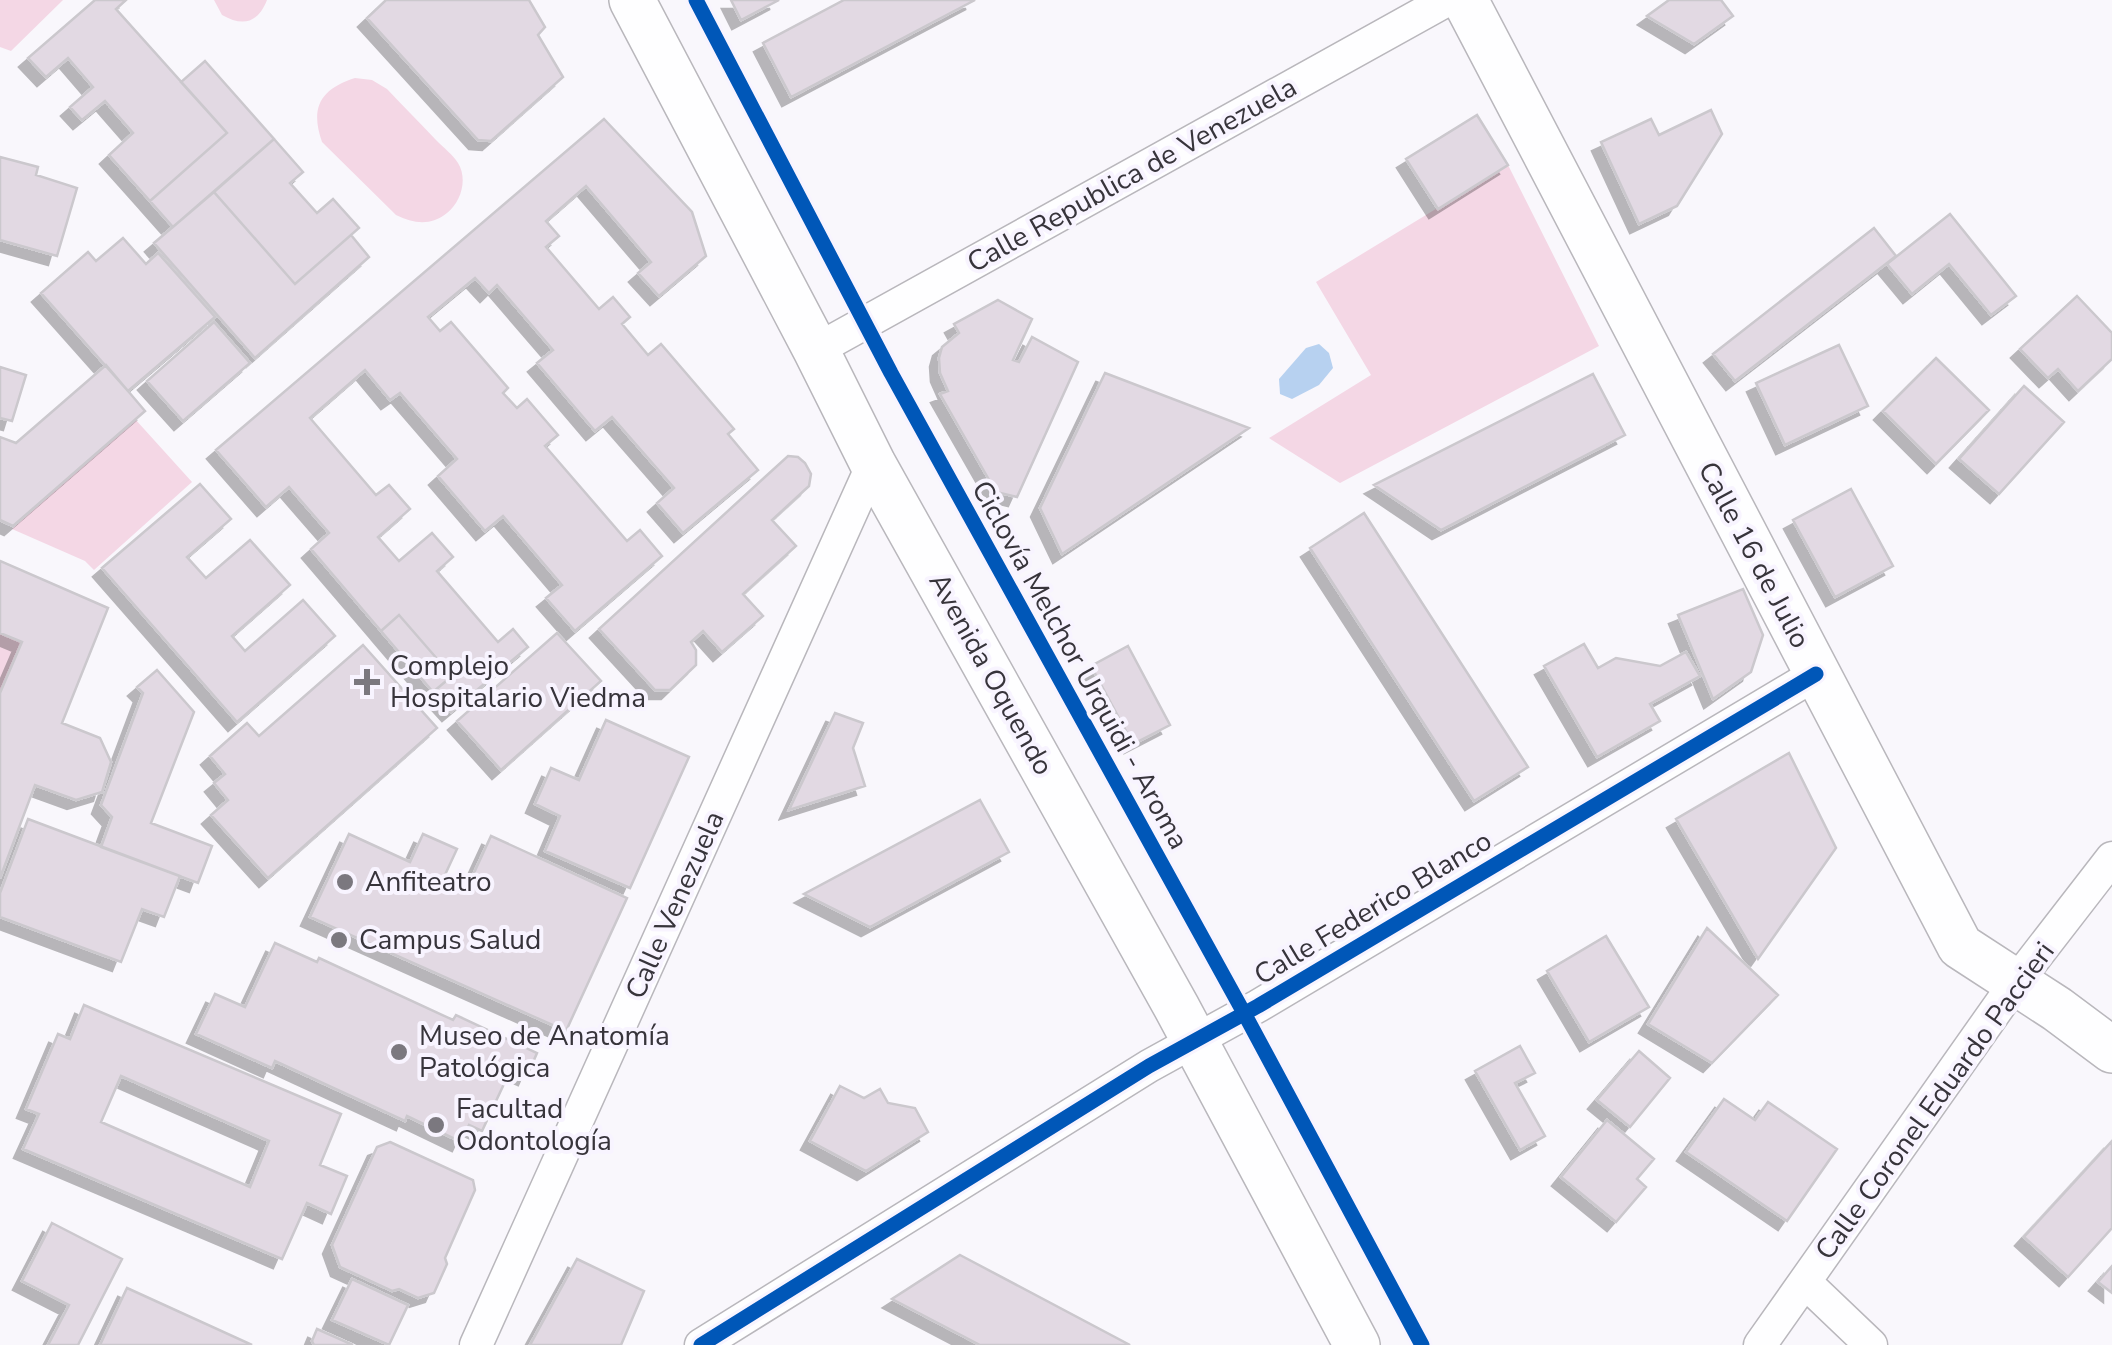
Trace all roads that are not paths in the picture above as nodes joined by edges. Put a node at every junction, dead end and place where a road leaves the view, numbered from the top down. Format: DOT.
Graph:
graph roads {
  1 [pos="632,0"];
  2 [pos="1447,0"];
  3 [pos="1465,0"];
  4 [pos="816,350"];
  5 [pos="873,464"];
  6 [pos="1816,674"];
  7 [pos="2112,858"];
  8 [pos="2016,982"];
  9 [pos="1194,1041"];
  10 [pos="2112,1050"];
  11 [pos="1805,1282"];
  12 [pos="725,1340"];
  13 [pos="476,1345"];
  14 [pos="1357,1345"];
  15 [pos="1760,1345"];
  16 [pos="1871,1345"];
  1 -- 4 [label="main road, Avenida Oquendo"];
  2 -- 4 [label="street, Calle Republica de Venezuela"];
  3 -- 6 [label="main road, Calle 16 de Julio"];
  4 -- 5 [label="main road, Avenida Oquendo"];
  5 -- 9 [label="main road, Avenida Oquendo"];
  5 -- 13 [label="street, Calle Venezuela"];
  6 -- 8 [label="main road, Calle 16 de Julio"];
  6 -- 9 [label="street, Calle Federico Blanco"];
  7 -- 8 [label="street, Calle Coronel Eduardo Paccieri"];
  8 -- 10 [label="main road, Calle 16 de Julio"];
  8 -- 11 [label="street, Calle Coronel Eduardo Paccieri"];
  9 -- 12 [label="street, Calle Federico Blanco"];
  9 -- 14 [label="main road, Avenida Oquendo"];
  11 -- 15 [label="street, Calle Coronel Eduardo Paccieri"];
  11 -- 16 [label="street"];
}
